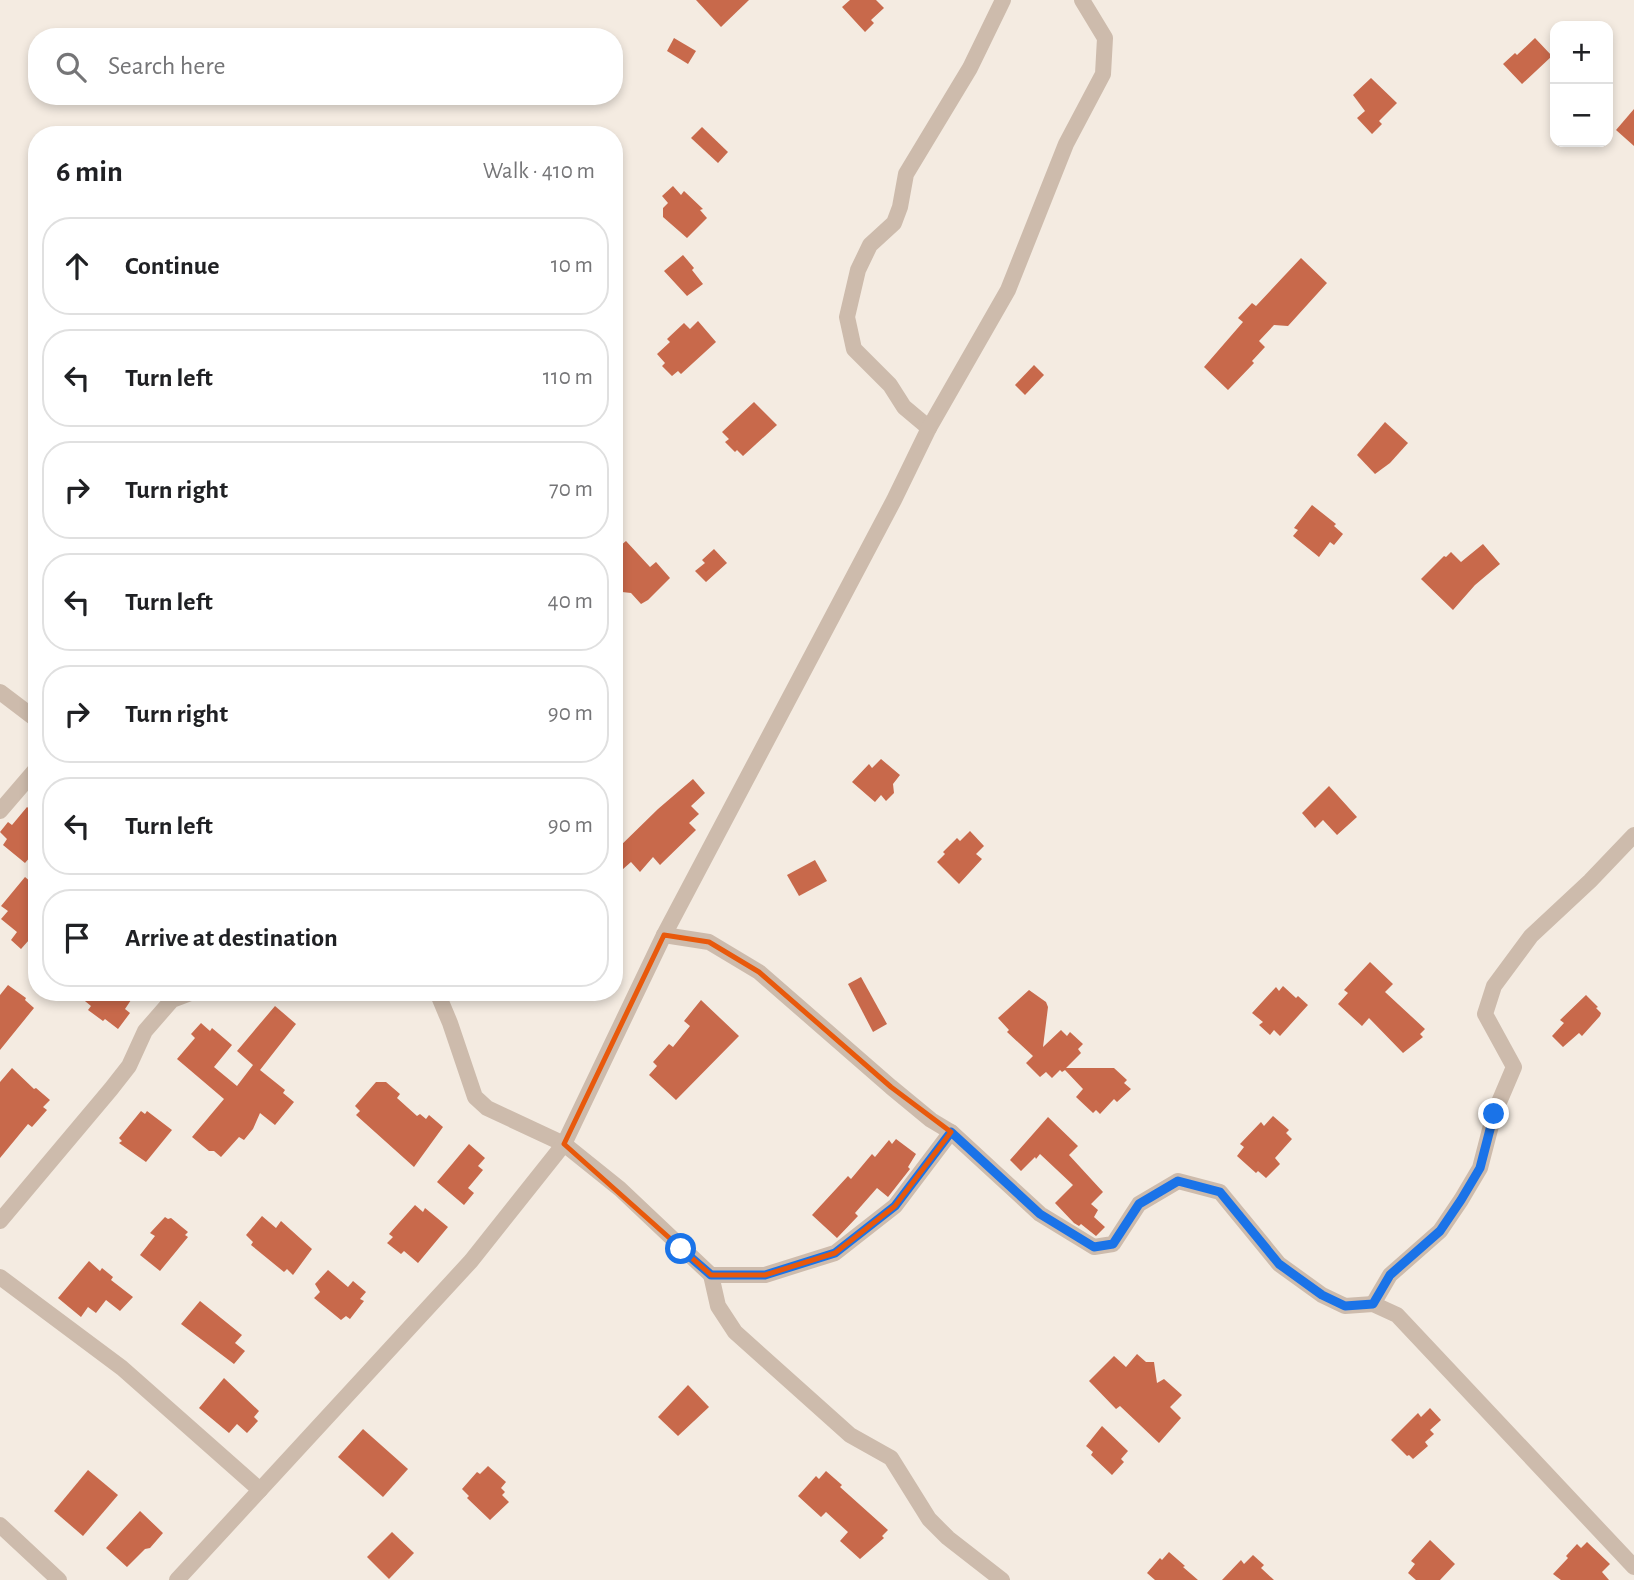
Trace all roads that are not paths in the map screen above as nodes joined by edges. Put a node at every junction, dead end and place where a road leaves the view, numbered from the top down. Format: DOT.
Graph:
graph roads {
  1 [pos="1003,0"];
  2 [pos="1082,0"];
  3 [pos="929,428"];
  4 [pos="0,692"];
  5 [pos="28,713"];
  6 [pos="28,778"];
  7 [pos="0,811"];
  8 [pos="1634,835"];
  9 [pos="664,936"];
  10 [pos="171,1001"];
  11 [pos="441,1001"];
  12 [pos="951,1132"];
  13 [pos="564,1144"];
  14 [pos="0,1221"];
  15 [pos="711,1275"];
  16 [pos="0,1277"];
  17 [pos="1373,1304"];
  18 [pos="260,1490"];
  19 [pos="0,1525"];
  20 [pos="1634,1567"];
  21 [pos="59,1580"];
  22 [pos="177,1580"];
  23 [pos="1002,1580"];
  1 -- 3 [label="street"];
  2 -- 3 [label="street"];
  3 -- 9 [label="street"];
  4 -- 5 [label="street"];
  6 -- 7 [label="street"];
  8 -- 17 [label="street"];
  9 -- 12 [label="street"];
  9 -- 13 [label="street"];
  10 -- 14 [label="street"];
  11 -- 13 [label="street"];
  12 -- 15 [label="street"];
  12 -- 17 [label="street"];
  13 -- 15 [label="street"];
  13 -- 18 [label="street"];
  15 -- 23 [label="street"];
  16 -- 18 [label="street"];
  17 -- 20 [label="street"];
  18 -- 22 [label="street"];
  19 -- 21 [label="street"];
}
